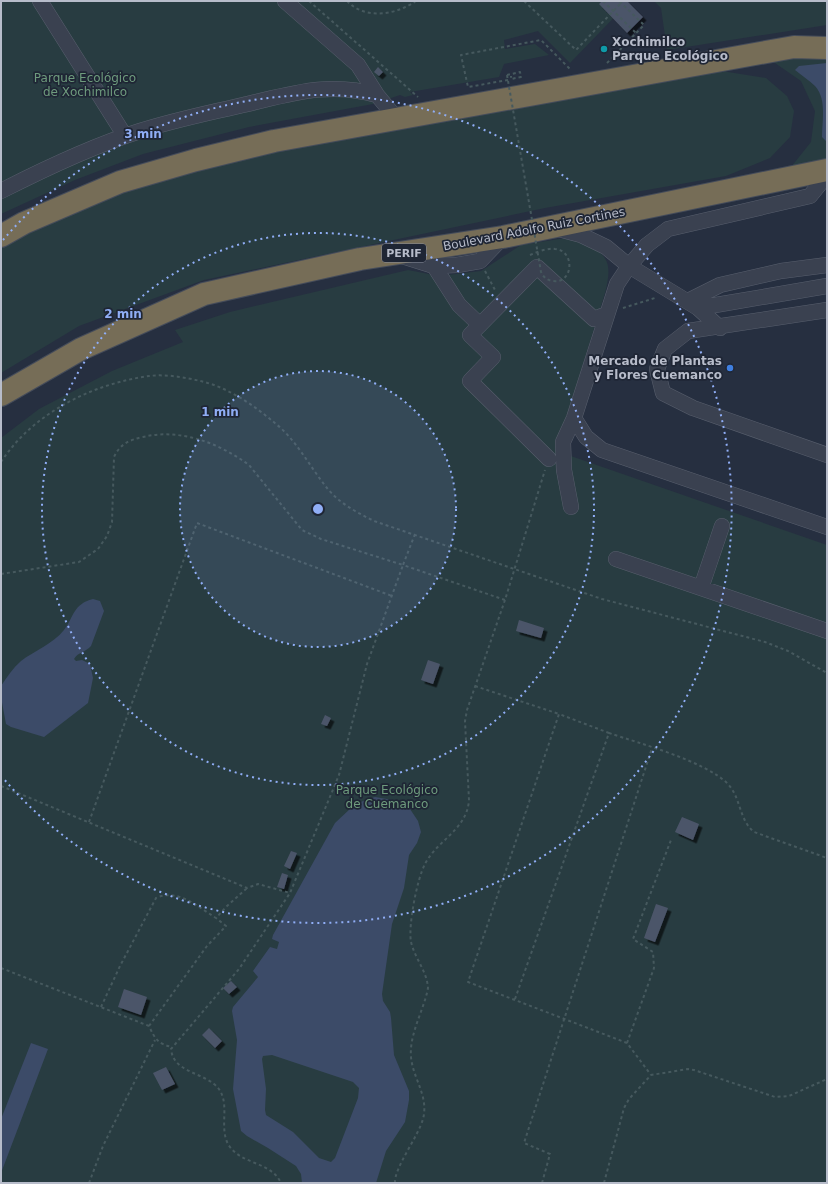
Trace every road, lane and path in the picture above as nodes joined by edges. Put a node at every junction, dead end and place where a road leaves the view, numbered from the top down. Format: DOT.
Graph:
graph roads {
  1 [pos="40,1"];
  2 [pos="285,1"];
  3 [pos="309,1"];
  4 [pos="347,1"];
  5 [pos="416,1"];
  6 [pos="524,1"];
  7 [pos="603,1"];
  8 [pos="620,2"];
  9 [pos="613,11"];
  10 [pos="636,33"];
  11 [pos="827,48"];
  12 [pos="607,62"];
  13 [pos="570,69"];
  14 [pos="510,78"];
  15 [pos="377,95"];
  16 [pos="418,96"];
  17 [pos="397,119"];
  18 [pos="125,136"];
  19 [pos="827,170"];
  20 [pos="827,175"];
  21 [pos="1,190"];
  22 [pos="550,227"];
  23 [pos="1,236"];
  24 [pos="503,237"];
  25 [pos="540,251"];
  26 [pos="396,254"];
  27 [pos="480,261"];
  28 [pos="827,265"];
  29 [pos="434,266"];
  30 [pos="628,266"];
  31 [pos="781,272"];
  32 [pos="827,286"];
  33 [pos="673,292"];
  34 [pos="784,293"];
  35 [pos="505,299"];
  36 [pos="693,304"];
  37 [pos="827,310"];
  38 [pos="607,314"];
  39 [pos="480,325"];
  40 [pos="720,328"];
  41 [pos="1,395"];
  42 [pos="574,418"];
  43 [pos="827,455"];
  44 [pos="549,459"];
  45 [pos="1,462"];
  46 [pos="571,507"];
  47 [pos="722,526"];
  48 [pos="827,527"];
  49 [pos="415,534"];
  50 [pos="616,559"];
  51 [pos="403,565"];
  52 [pos="515,568"];
  53 [pos="1,574"];
  54 [pos="701,588"];
  55 [pos="392,596"];
  56 [pos="505,600"];
  57 [pos="827,631"];
  58 [pos="827,673"];
  59 [pos="475,686"];
  60 [pos="559,714"];
  61 [pos="609,732"];
  62 [pos="652,748"];
  63 [pos="1,786"];
  64 [pos="90,822"];
  65 [pos="671,840"];
  66 [pos="827,858"];
  67 [pos="247,888"];
  68 [pos="290,893"];
  69 [pos="216,918"];
  70 [pos="1,968"];
  71 [pos="515,999"];
  72 [pos="101,1008"];
  73 [pos="564,1018"];
  74 [pos="149,1026"];
  75 [pos="155,1040"];
  76 [pos="627,1043"];
  77 [pos="172,1047"];
  78 [pos="651,1075"];
  79 [pos="827,1079"];
  80 [pos="89,1183"];
  81 [pos="281,1183"];
  82 [pos="395,1183"];
  83 [pos="542,1183"];
  84 [pos="604,1183"];
  1 -- 18 [label="street"];
  2 -- 15 [label="street"];
  3 -- 16 [label="path"];
  4 -- 5 [label="path"];
  6 -- 9 [label="path"];
  7 -- 9 [label="path"];
  8 -- 9 [label="path"];
  8 -- 10 [label="path"];
  9 -- 10 [label="path"];
  10 -- 12 [label="path"];
  11 -- 17 [label="highway"];
  13 -- 14 [label="path"];
  14 -- 14 [label="path"];
  14 -- 25 [label="path, bridge"];
  15 -- 17 [label="street"];
  15 -- 18 [label="street"];
  17 -- 23 [label="highway"];
  18 -- 21 [label="street"];
  19 -- 22 [label="highway, Boulevard Adolfo Ruiz Cortines / PERIF"];
  20 -- 30 [label="street"];
  22 -- 24 [label="highway, Boulevard Adolfo Ruiz Cortines / PERIF"];
  22 -- 30 [label="street"];
  24 -- 26 [label="highway, Boulevard Adolfo Ruiz Cortines / PERIF"];
  24 -- 27 [label="street"];
  26 -- 29 [label="street"];
  26 -- 41 [label="highway, Boulevard Adolfo Ruiz Cortines / PERIF"];
  27 -- 29 [label="street"];
  27 -- 35 [label="path"];
  28 -- 31 [label="street"];
  29 -- 39 [label="street"];
  30 -- 33 [label="street"];
  30 -- 38 [label="street"];
  31 -- 34 [label="street"];
  31 -- 36 [label="street"];
  32 -- 34 [label="street"];
  33 -- 36 [label="street"];
  33 -- 38 [label="path"];
  34 -- 36 [label="street"];
  35 -- 38 [label="street"];
  35 -- 39 [label="street"];
  36 -- 40 [label="street"];
  37 -- 40 [label="street"];
  38 -- 42 [label="street"];
  39 -- 44 [label="street"];
  40 -- 43 [label="street"];
  42 -- 46 [label="street"];
  42 -- 48 [label="street"];
  44 -- 52 [label="path"];
  45 -- 49 [label="path"];
  47 -- 54 [label="street"];
  49 -- 51 [label="path"];
  49 -- 52 [label="path"];
  50 -- 54 [label="street"];
  51 -- 53 [label="path"];
  51 -- 55 [label="path"];
  51 -- 56 [label="path"];
  52 -- 56 [label="path"];
  52 -- 58 [label="path"];
  54 -- 57 [label="street"];
  55 -- 64 [label="path"];
  55 -- 68 [label="path"];
  56 -- 59 [label="path"];
  59 -- 60 [label="path"];
  59 -- 82 [label="path"];
  60 -- 61 [label="path"];
  60 -- 71 [label="path"];
  61 -- 62 [label="path"];
  61 -- 71 [label="path"];
  62 -- 66 [label="path"];
  62 -- 73 [label="path"];
  63 -- 64 [label="path"];
  64 -- 67 [label="path"];
  65 -- 76 [label="path"];
  67 -- 68 [label="path"];
  67 -- 69 [label="path"];
  68 -- 77 [label="path"];
  69 -- 72 [label="path"];
  69 -- 74 [label="path"];
  70 -- 72 [label="path"];
  71 -- 73 [label="path"];
  72 -- 74 [label="path"];
  73 -- 76 [label="path"];
  73 -- 83 [label="path"];
  74 -- 75 [label="path"];
  75 -- 77 [label="path"];
  75 -- 80 [label="path"];
  76 -- 78 [label="path"];
  77 -- 81 [label="path"];
  78 -- 79 [label="path"];
  78 -- 84 [label="path"];
}
